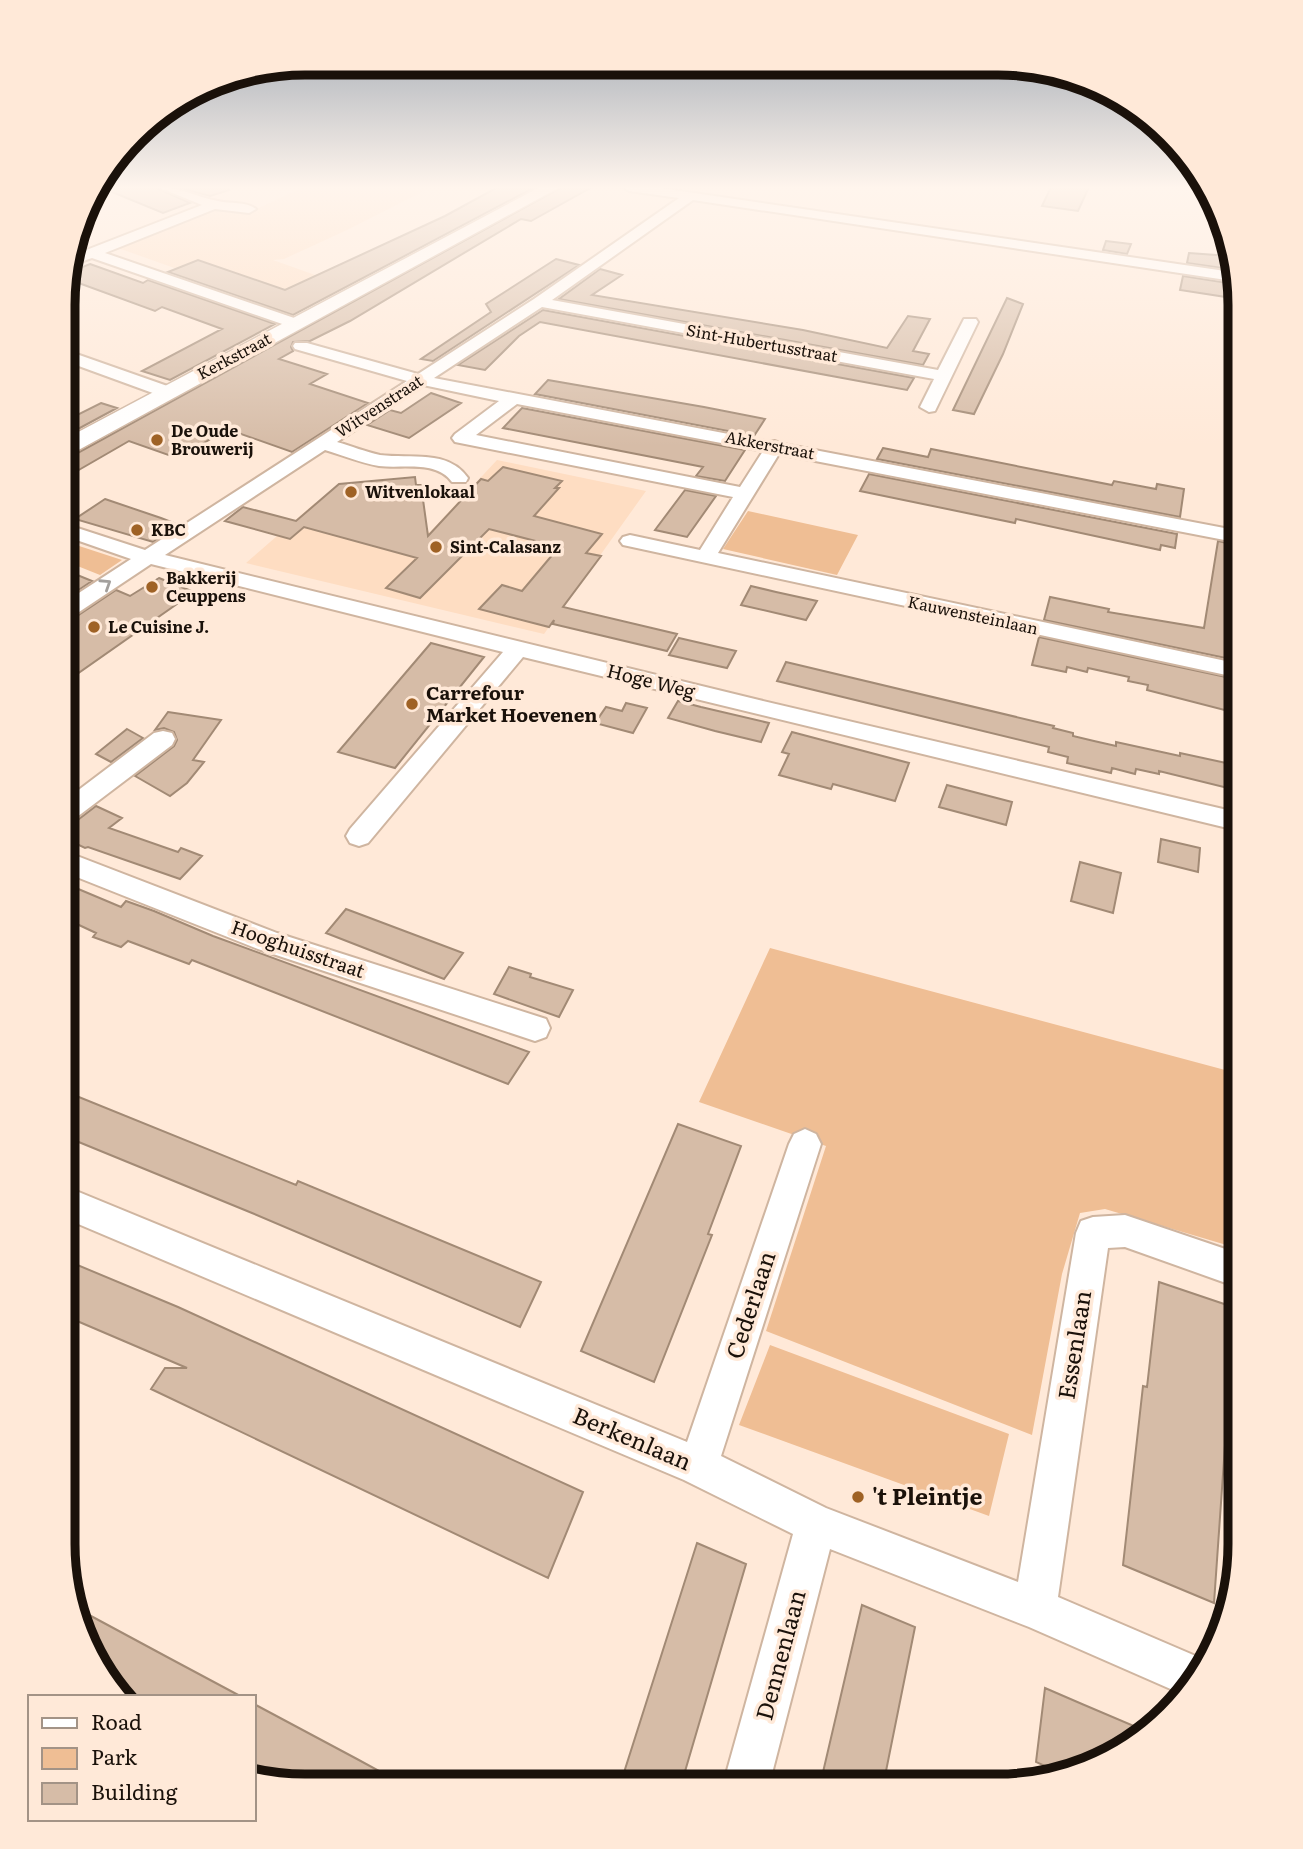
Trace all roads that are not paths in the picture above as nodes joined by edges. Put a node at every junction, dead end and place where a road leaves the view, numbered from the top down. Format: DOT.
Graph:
graph roads {
  1 [pos="150,273"];
  2 [pos="388,273"];
  3 [pos="580,273"];
  4 [pos="1208,273"];
  5 [pos="1226,276"];
  6 [pos="539,302"];
  7 [pos="970,322"];
  8 [pos="294,323"];
  9 [pos="301,346"];
  10 [pos="75,359"];
  11 [pos="943,376"];
  12 [pos="420,380"];
  13 [pos="167,392"];
  14 [pos="514,398"];
  15 [pos="929,407"];
  16 [pos="75,443"];
  17 [pos="322,443"];
  18 [pos="775,446"];
  19 [pos="459,478"];
  20 [pos="745,494"];
  21 [pos="1228,535"];
  22 [pos="75,536"];
  23 [pos="630,541"];
  24 [pos="147,557"];
  25 [pos="706,557"];
  26 [pos="75,604"];
  27 [pos="518,649"];
  28 [pos="1228,668"];
  29 [pos="163,740"];
  30 [pos="75,806"];
  31 [pos="1228,819"];
  32 [pos="359,836"];
  33 [pos="75,865"];
  34 [pos="536,1028"];
  35 [pos="805,1144"];
  36 [pos="75,1207"];
  37 [pos="1227,1267"];
  38 [pos="698,1466"];
  39 [pos="816,1524"];
  40 [pos="1035,1609"];
  41 [pos="1187,1674"];
  42 [pos="750,1774"];
  1 -- 8 [label="street"];
  2 -- 8 [label="main road, Kerkstraat"];
  3 -- 6 [label="street, Witvenstraat"];
  4 -- 5 [label="street"];
  6 -- 11 [label="street, Sint-Hubertusstraat"];
  6 -- 12 [label="street, Witvenstraat"];
  7 -- 11 [label="street"];
  8 -- 13 [label="main road, Kerkstraat"];
  9 -- 12 [label="street, Akkerstraat"];
  10 -- 13 [label="street"];
  11 -- 15 [label="street"];
  12 -- 14 [label="street, Akkerstraat"];
  12 -- 17 [label="street, Witvenstraat"];
  13 -- 16 [label="main road, Kerkstraat"];
  14 -- 18 [label="street, Akkerstraat"];
  14 -- 20 [label="street"];
  17 -- 19 [label="street"];
  17 -- 24 [label="street, Witvenstraat"];
  18 -- 20 [label="street"];
  18 -- 21 [label="street, Akkerstraat"];
  20 -- 25 [label="street"];
  22 -- 24 [label="street, Hoge Weg"];
  23 -- 25 [label="street, Kauwensteinlaan"];
  26 -- 24 [label="street, Witvenstraat, one-way"];
  24 -- 27 [label="street, Hoge Weg"];
  25 -- 28 [label="street, Kauwensteinlaan"];
  27 -- 31 [label="street, Hoge Weg"];
  27 -- 32 [label="street"];
  29 -- 30 [label="street"];
  33 -- 34 [label="street, Hooghuisstraat"];
  35 -- 38 [label="street, Cederlaan"];
  36 -- 38 [label="street, Berkenlaan"];
  37 -- 40 [label="street, Essenlaan"];
  38 -- 39 [label="street, Berkenlaan"];
  39 -- 40 [label="street, Berkenlaan"];
  39 -- 42 [label="street, Dennenlaan"];
  40 -- 41 [label="street, Berkenlaan"];
}
